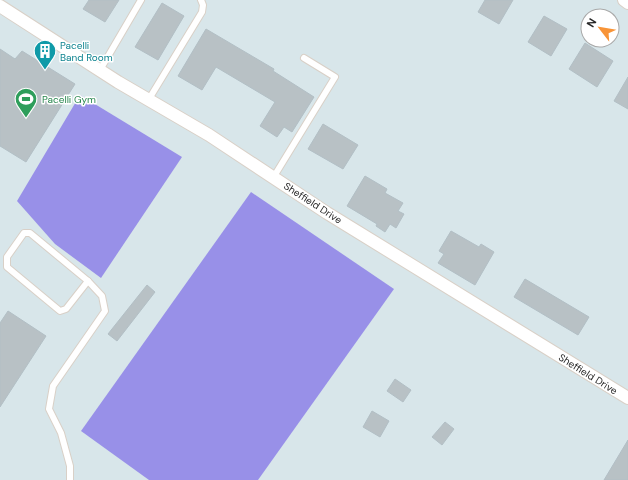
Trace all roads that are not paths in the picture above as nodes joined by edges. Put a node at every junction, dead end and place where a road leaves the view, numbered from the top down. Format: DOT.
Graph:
graph roads {
  1 [pos="141,0"];
  2 [pos="201,0"];
  3 [pos="624,0"];
  4 [pos="628,3"];
  5 [pos="0,6"];
  6 [pos="304,58"];
  7 [pos="100,70"];
  8 [pos="149,99"];
  9 [pos="273,178"];
  10 [pos="88,281"];
  11 [pos="628,398"];
  12 [pos="70,480"];
  1 -- 7 [label="lane"];
  2 -- 8 [label="lane"];
  3 -- 4 [label="street"];
  5 -- 7 [label="street, Sheffield Drive"];
  6 -- 9 [label="lane"];
  7 -- 8 [label="street, Sheffield Drive"];
  8 -- 9 [label="street, Sheffield Drive"];
  9 -- 11 [label="street, Sheffield Drive"];
  10 -- 10 [label="lane"];
  10 -- 12 [label="lane"];
}
